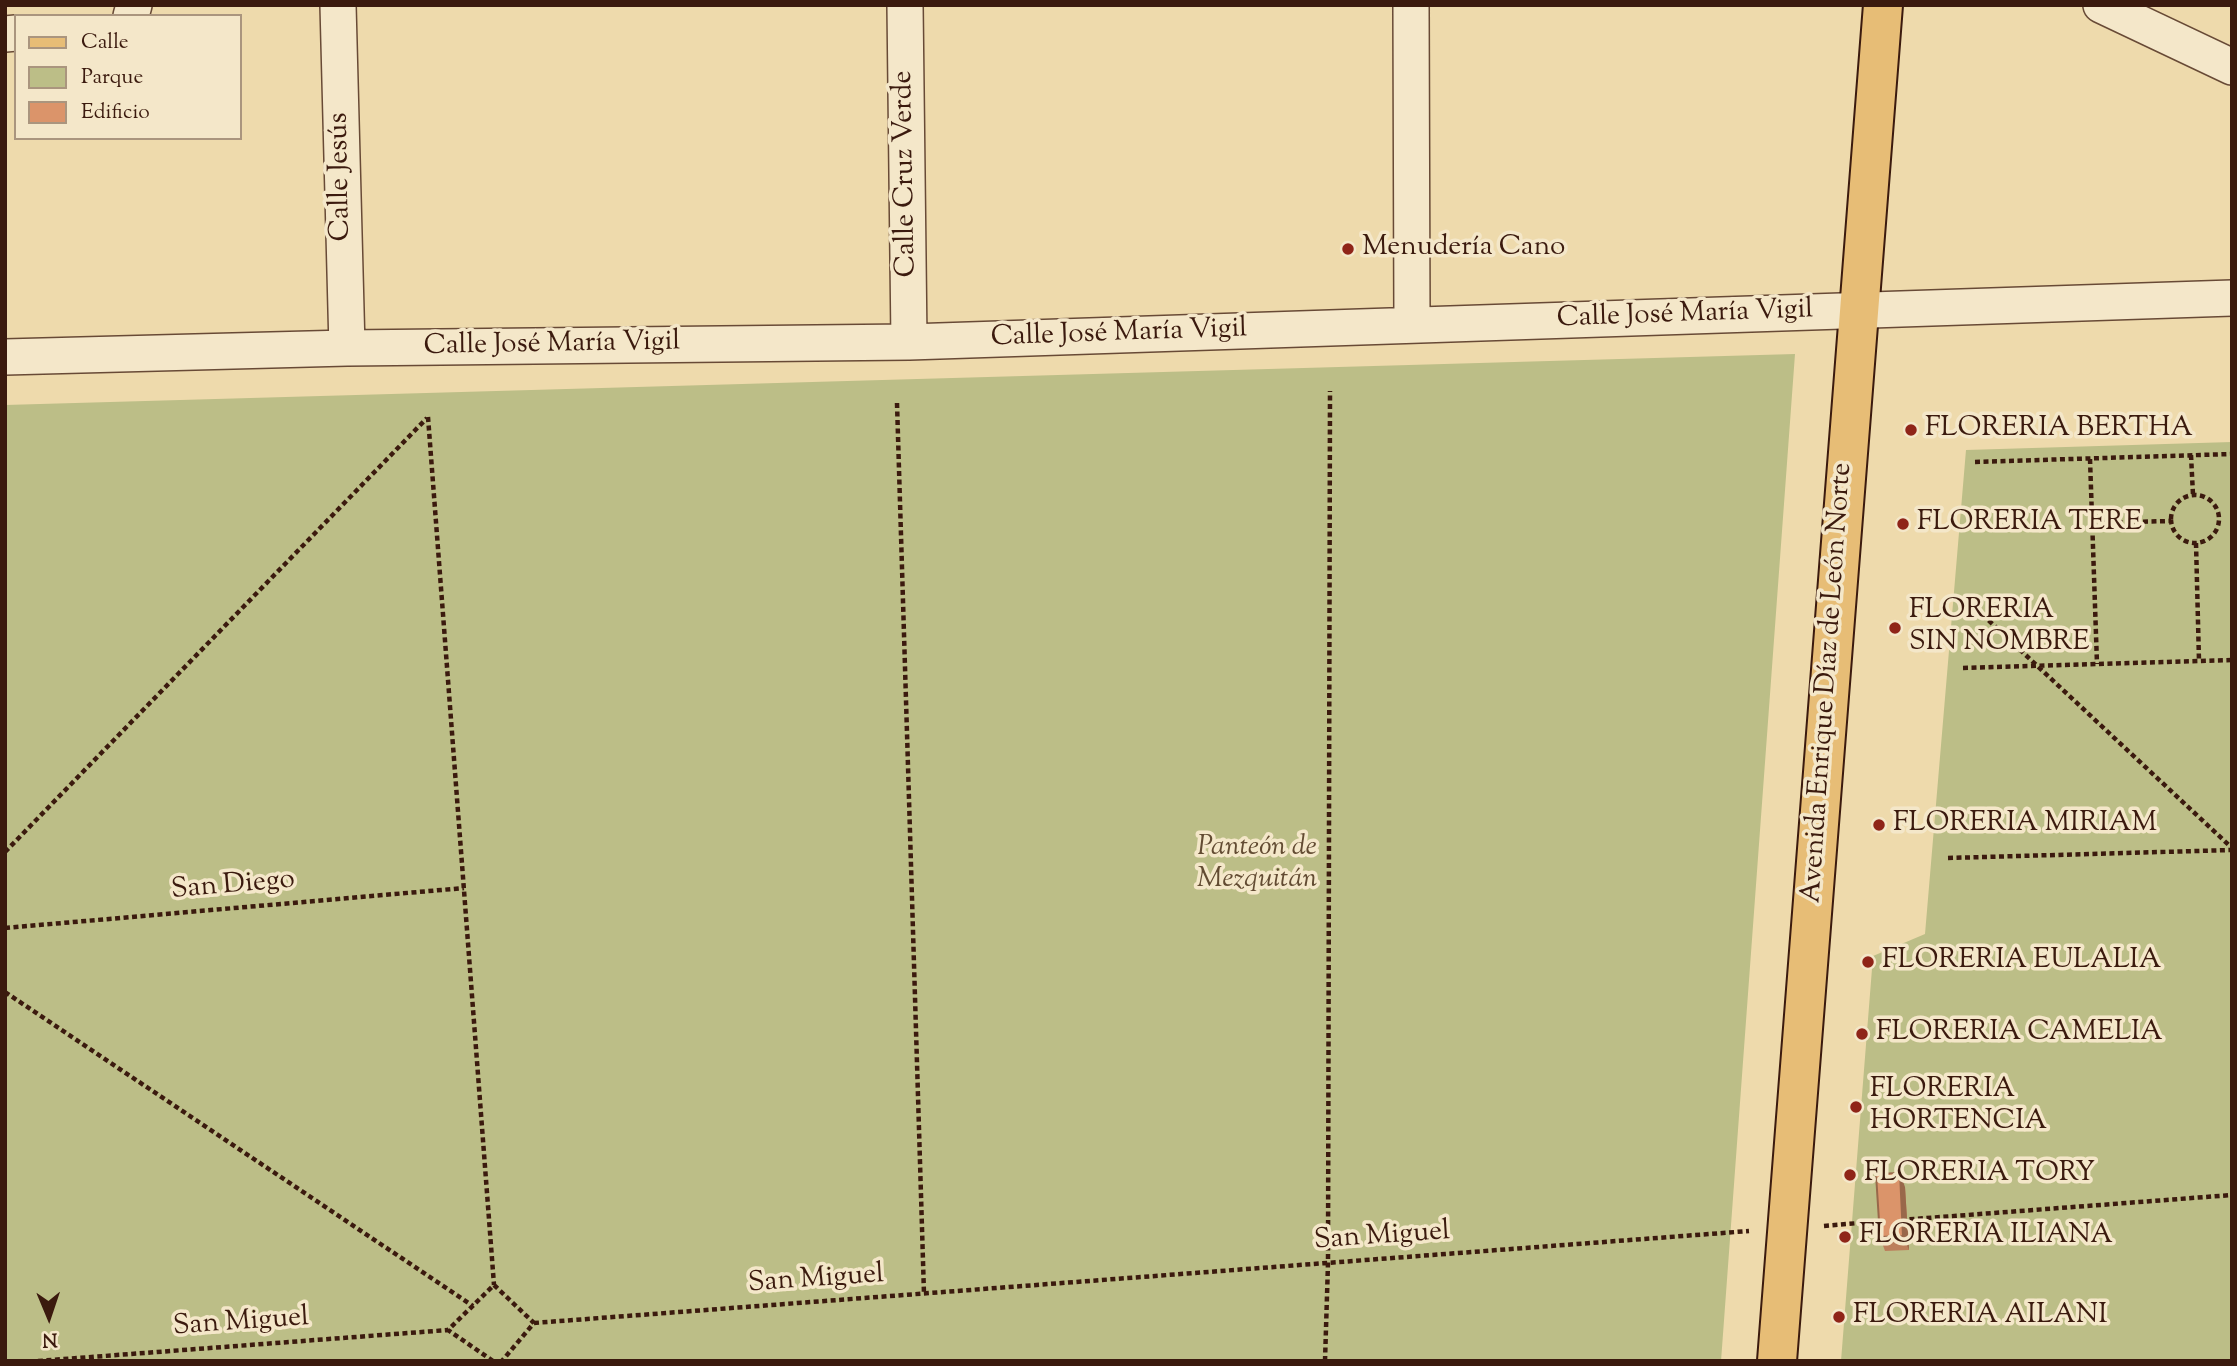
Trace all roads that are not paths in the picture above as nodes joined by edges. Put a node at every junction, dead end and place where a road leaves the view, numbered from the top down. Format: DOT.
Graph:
graph roads {
  1 [pos="338,5"];
  2 [pos="905,5"];
  3 [pos="1411,5"];
  4 [pos="1883,5"];
  5 [pos="2101,5"];
  6 [pos="2164,20"];
  7 [pos="2232,67"];
  8 [pos="2232,298"];
  9 [pos="1858,310"];
  10 [pos="1412,326"];
  11 [pos="909,342"];
  12 [pos="346,348"];
  13 [pos="5,357"];
  14 [pos="1777,1361"];
  1 -- 12 [label="street, Calle Jesús"];
  2 -- 11 [label="street, Calle Cruz Verde"];
  3 -- 10 [label="street"];
  4 -- 9 [label="main road, Avenida Enrique Díaz de León Norte"];
  5 -- 6 [label="street"];
  6 -- 7 [label="street"];
  8 -- 9 [label="street, Calle José María Vigil"];
  9 -- 10 [label="street, Calle José María Vigil"];
  9 -- 14 [label="main road, Avenida Enrique Díaz de León Norte"];
  10 -- 11 [label="street, Calle José María Vigil"];
  11 -- 12 [label="street, Calle José María Vigil"];
  12 -- 13 [label="street, Calle José María Vigil"];
}
